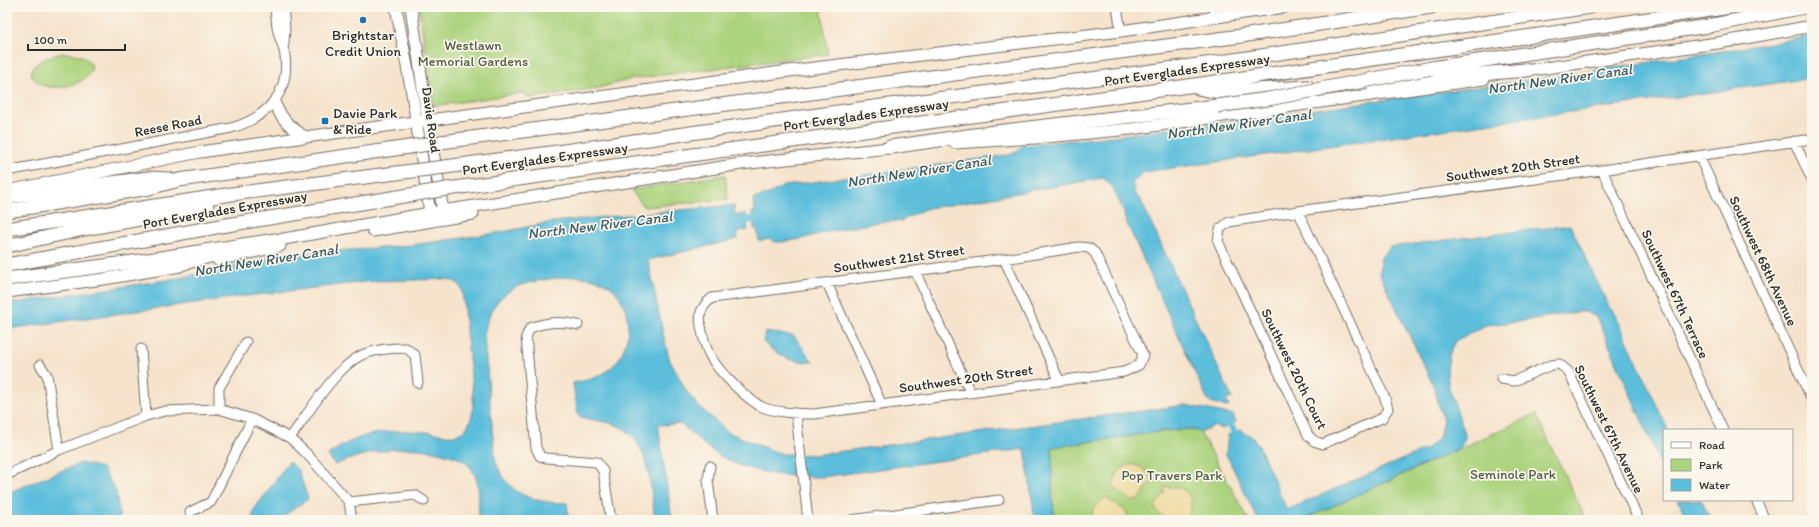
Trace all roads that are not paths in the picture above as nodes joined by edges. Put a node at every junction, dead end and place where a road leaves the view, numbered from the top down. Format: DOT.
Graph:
graph roads {
  1 [pos="275,7"];
  2 [pos="283,7"];
  3 [pos="396,7"];
  4 [pos="411,7"];
  5 [pos="1117,7"];
  6 [pos="1285,7"];
  7 [pos="1431,7"];
  8 [pos="1590,7"];
  9 [pos="1731,7"];
  10 [pos="1804,7"];
  11 [pos="1215,12"];
  12 [pos="1812,26"];
  13 [pos="1120,31"];
  14 [pos="284,52"];
  15 [pos="1525,70"];
  16 [pos="1188,86"];
  17 [pos="274,102"];
  18 [pos="428,121"];
  19 [pos="416,122"];
  20 [pos="306,137"];
  21 [pos="1812,139"];
  22 [pos="1794,141"];
  23 [pos="890,147"];
  24 [pos="1699,156"];
  25 [pos="1602,170"];
  26 [pos="7,171"];
  27 [pos="358,179"];
  28 [pos="179,180"];
  29 [pos="1812,180"];
  30 [pos="624,182"];
  31 [pos="7,191"];
  32 [pos="7,197"];
  33 [pos="7,211"];
  34 [pos="443,211"];
  35 [pos="1298,211"];
  36 [pos="430,214"];
  37 [pos="7,229"];
  38 [pos="1220,229"];
  39 [pos="275,240"];
  40 [pos="7,246"];
  41 [pos="1004,259"];
  42 [pos="7,265"];
  43 [pos="173,267"];
  44 [pos="916,271"];
  45 [pos="7,278"];
  46 [pos="827,284"];
  47 [pos="7,292"];
  48 [pos="712,298"];
  49 [pos="578,325"];
  50 [pos="246,342"];
  51 [pos="141,349"];
  52 [pos="40,365"];
  53 [pos="1139,365"];
  54 [pos="1501,379"];
  55 [pos="1059,380"];
  56 [pos="418,383"];
  57 [pos="970,392"];
  58 [pos="1812,400"];
  59 [pos="882,405"];
  60 [pos="219,409"];
  61 [pos="796,414"];
  62 [pos="146,416"];
  63 [pos="252,419"];
  64 [pos="1723,429"];
  65 [pos="290,438"];
  66 [pos="60,450"];
  67 [pos="34,461"];
  68 [pos="710,466"];
  69 [pos="7,469"];
  70 [pos="7,475"];
  71 [pos="999,500"];
  72 [pos="424,501"];
  73 [pos="1756,501"];
  74 [pos="349,502"];
  75 [pos="190,512"];
  76 [pos="352,520"];
  77 [pos="611,520"];
  78 [pos="713,520"];
  79 [pos="808,520"];
  80 [pos="852,520"];
  81 [pos="1638,520"];
  82 [pos="1765,520"];
  1 -- 14 [label="street, Reese Road"];
  2 -- 14 [label="street, Reese Road"];
  3 -- 19 [label="main road, Davie Road"];
  4 -- 18 [label="main road, Davie Road"];
  5 -- 13 [label="street"];
  6 -- 11 [label="main road"];
  7 -- 28 [label="highway, Port Everglades Expressway, bridge"];
  8 -- 27 [label="highway, bridge"];
  9 -- 16 [label="highway, Port Everglades Expressway"];
  10 -- 23 [label="highway, bridge"];
  11 -- 13 [label="main road"];
  12 -- 15 [label="main road"];
  13 -- 18 [label="main road"];
  14 -- 17 [label="street, Reese Road"];
  15 -- 16 [label="highway"];
  15 -- 23 [label="main road"];
  16 -- 42 [label="highway, Port Everglades Expressway, bridge"];
  17 -- 20 [label="main road"];
  17 -- 26 [label="street, Reese Road"];
  18 -- 19 [label="main road"];
  18 -- 34 [label="main road, Davie Road"];
  19 -- 20 [label="main road"];
  19 -- 36 [label="main road, Davie Road"];
  20 -- 31 [label="main road"];
  21 -- 22 [label="street, Southwest 20th Street"];
  22 -- 24 [label="street, Southwest 20th Street"];
  22 -- 29 [label="street"];
  23 -- 30 [label="main road"];
  24 -- 25 [label="street, Southwest 20th Street"];
  24 -- 58 [label="street, Southwest 68th Avenue"];
  25 -- 35 [label="street, Southwest 20th Street"];
  25 -- 64 [label="street, Southwest 67th Terrace"];
  27 -- 37 [label="highway"];
  27 -- 40 [label="highway"];
  28 -- 32 [label="highway"];
  28 -- 33 [label="highway, Port Everglades Expressway"];
  30 -- 34 [label="main road"];
  30 -- 43 [label="main road"];
  34 -- 36 [label="main road"];
  35 -- 38 [label="street, Southwest 20th Street"];
  35 -- 38 [label="street, Southwest 20th Court"];
  36 -- 39 [label="main road"];
  39 -- 43 [label="main road"];
  39 -- 45 [label="highway"];
  41 -- 44 [label="street, Southwest 21st Street"];
  41 -- 53 [label="street, Southwest 21st Street"];
  41 -- 55 [label="street"];
  43 -- 47 [label="main road"];
  44 -- 46 [label="street, Southwest 21st Street"];
  44 -- 57 [label="street"];
  46 -- 48 [label="street, Southwest 21st Street"];
  46 -- 59 [label="street"];
  48 -- 61 [label="street, Southwest 20th Street"];
  49 -- 77 [label="street"];
  50 -- 60 [label="street"];
  51 -- 62 [label="street"];
  52 -- 66 [label="street"];
  53 -- 55 [label="street, Southwest 20th Street"];
  54 -- 81 [label="street, Southwest 67th Avenue"];
  55 -- 57 [label="street, Southwest 20th Street"];
  56 -- 65 [label="street"];
  57 -- 59 [label="street, Southwest 20th Street"];
  59 -- 61 [label="street, Southwest 20th Street"];
  60 -- 62 [label="street"];
  60 -- 63 [label="street"];
  61 -- 79 [label="street"];
  62 -- 66 [label="street"];
  63 -- 65 [label="street"];
  63 -- 75 [label="street"];
  65 -- 74 [label="street"];
  66 -- 67 [label="street"];
  67 -- 69 [label="street"];
  67 -- 70 [label="street"];
  68 -- 78 [label="street"];
  71 -- 80 [label="street"];
  72 -- 74 [label="street"];
  73 -- 82 [label="street"];
  74 -- 76 [label="street"];
}
